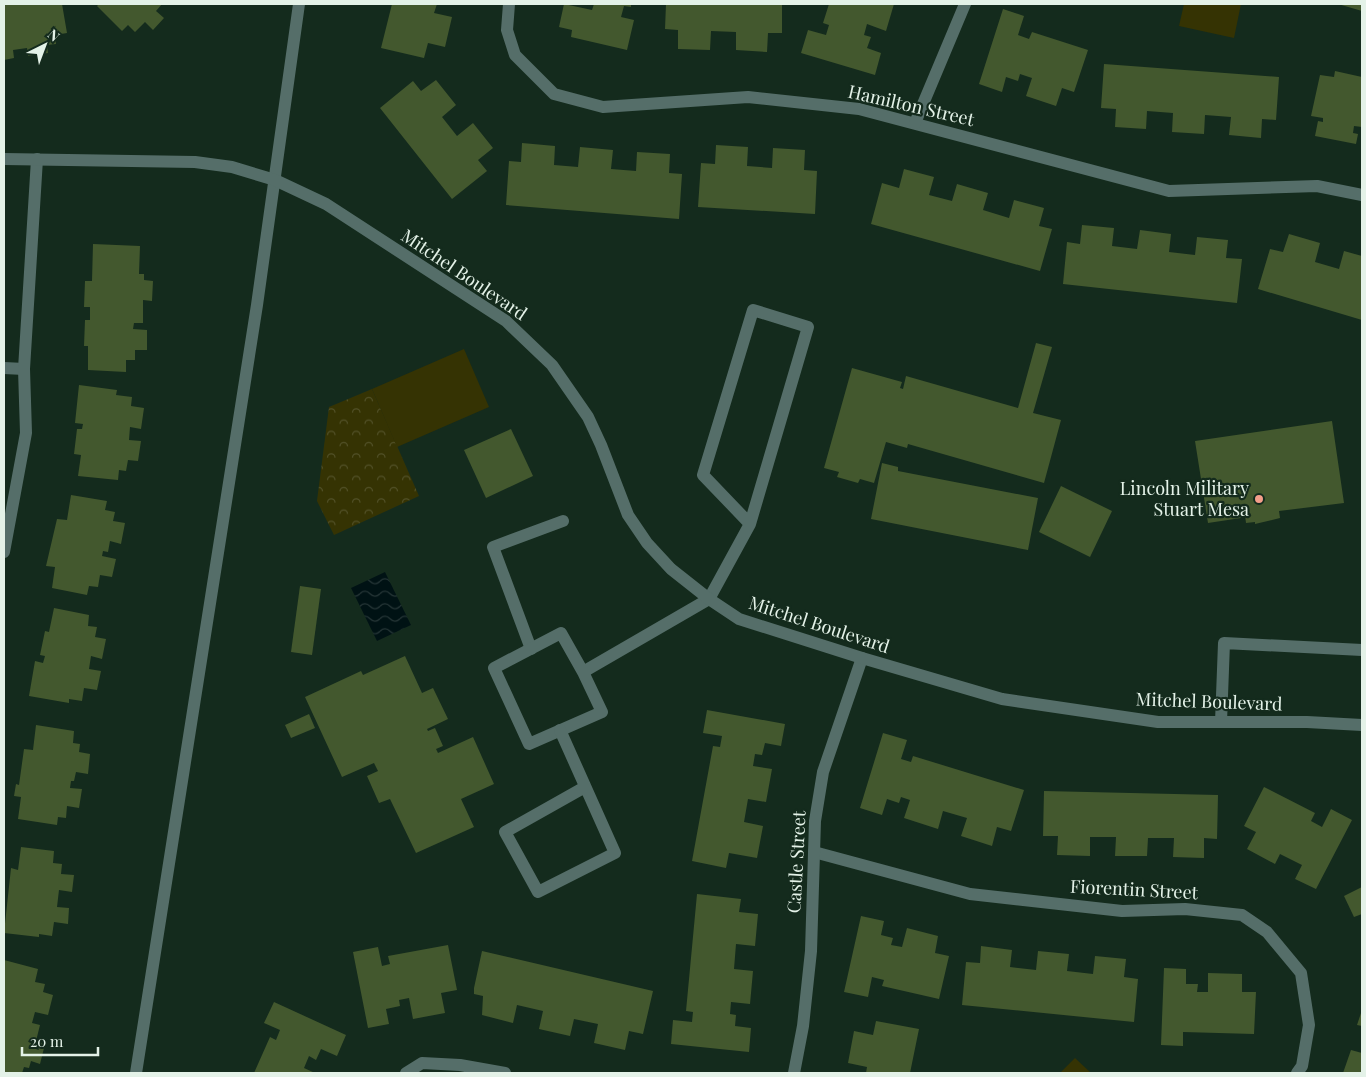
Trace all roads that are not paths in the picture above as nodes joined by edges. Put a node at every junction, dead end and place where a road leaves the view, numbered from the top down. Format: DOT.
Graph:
graph roads {
  1 [pos="299,4"];
  2 [pos="509,4"];
  3 [pos="965,4"];
  4 [pos="915,123"];
  5 [pos="4,159"];
  6 [pos="38,159"];
  7 [pos="274,180"];
  8 [pos="1362,195"];
  9 [pos="4,368"];
  10 [pos="24,369"];
  11 [pos="563,522"];
  12 [pos="750,524"];
  13 [pos="4,552"];
  14 [pos="709,599"];
  15 [pos="531,649"];
  16 [pos="1362,650"];
  17 [pos="862,658"];
  18 [pos="584,672"];
  19 [pos="1221,722"];
  20 [pos="1362,725"];
  21 [pos="560,730"];
  22 [pos="585,787"];
  23 [pos="814,852"];
  24 [pos="136,1073"];
  25 [pos="406,1073"];
  26 [pos="504,1073"];
  27 [pos="794,1073"];
  28 [pos="1297,1073"];
  1 -- 7 [label="street"];
  2 -- 4 [label="street, Hamilton Street"];
  3 -- 4 [label="street"];
  4 -- 8 [label="street, Hamilton Street"];
  5 -- 6 [label="street, Mitchel Boulevard"];
  6 -- 7 [label="street, Mitchel Boulevard"];
  6 -- 10 [label="street"];
  7 -- 14 [label="street, Mitchel Boulevard"];
  7 -- 24 [label="street"];
  9 -- 10 [label="street"];
  10 -- 13 [label="street"];
  11 -- 15 [label="street"];
  12 -- 12 [label="street"];
  12 -- 14 [label="street"];
  14 -- 17 [label="street, Mitchel Boulevard"];
  14 -- 18 [label="street"];
  15 -- 18 [label="street"];
  15 -- 21 [label="street"];
  16 -- 19 [label="street"];
  17 -- 19 [label="street, Mitchel Boulevard"];
  17 -- 23 [label="street, Castle Street"];
  18 -- 21 [label="street"];
  19 -- 20 [label="street, Mitchel Boulevard"];
  21 -- 22 [label="street"];
  22 -- 22 [label="street"];
  23 -- 27 [label="street, Castle Street"];
  23 -- 28 [label="street, Fiorentin Street"];
  25 -- 26 [label="street"];
}
